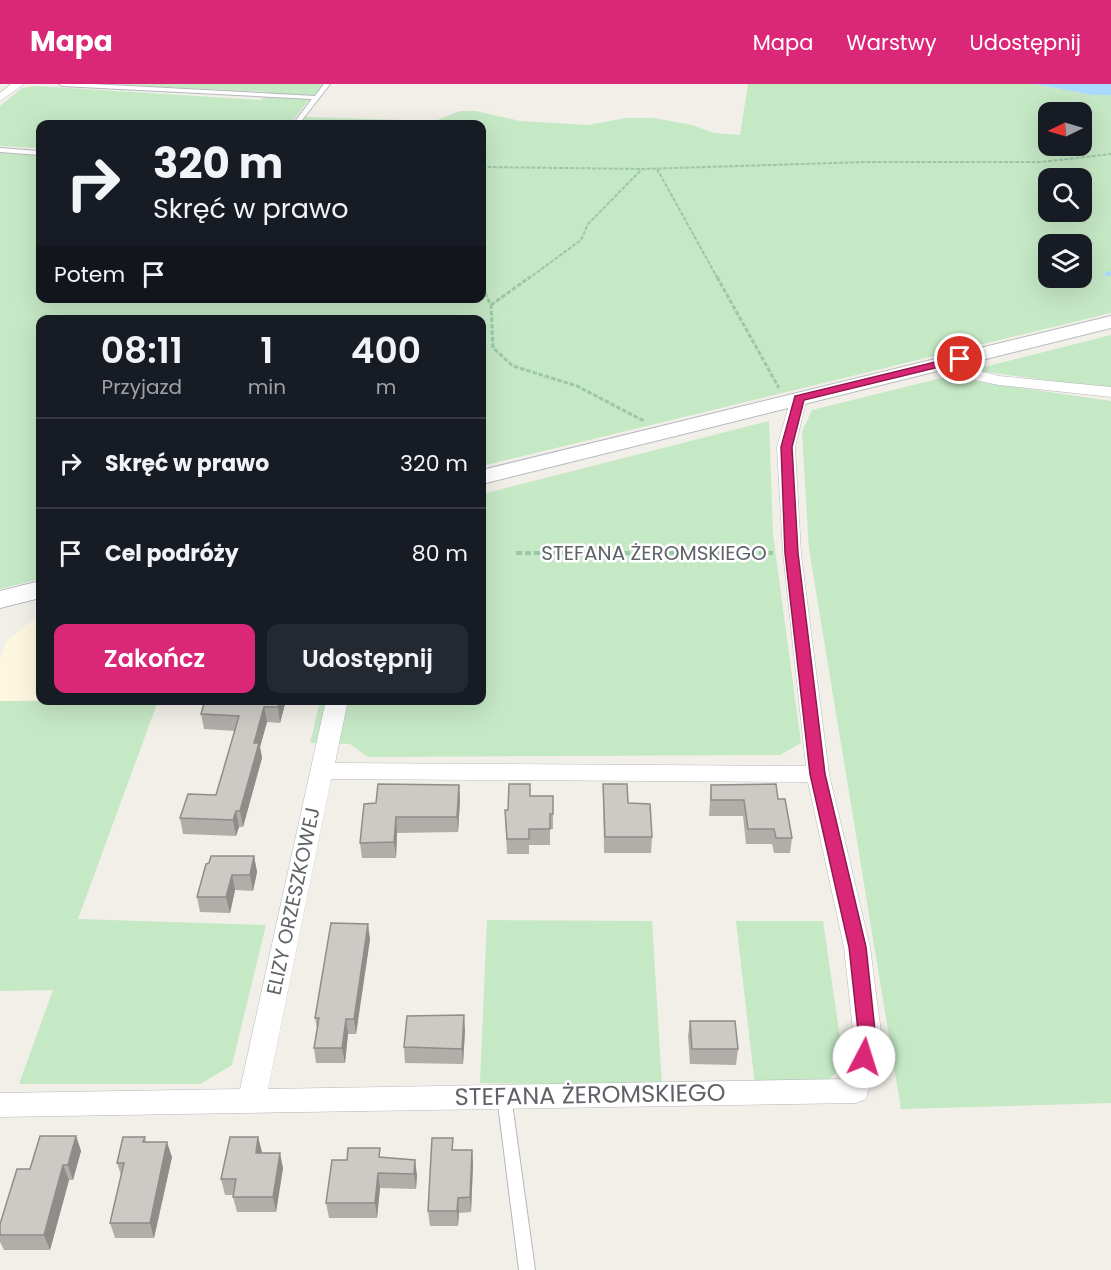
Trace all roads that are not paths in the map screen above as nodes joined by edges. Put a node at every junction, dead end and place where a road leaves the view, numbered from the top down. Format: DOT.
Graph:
graph roads {
  1 [pos="18,84"];
  2 [pos="62,84"];
  3 [pos="327,84"];
  4 [pos="0,98"];
  5 [pos="316,98"];
  6 [pos="299,120"];
  7 [pos="0,150"];
  8 [pos="36,153"];
  9 [pos="1111,322"];
  10 [pos="937,364"];
  11 [pos="1111,392"];
  12 [pos="789,393"];
  13 [pos="486,476"];
  14 [pos="36,591"];
  15 [pos="0,600"];
  16 [pos="336,705"];
  17 [pos="321,771"];
  18 [pos="818,774"];
  19 [pos="504,1095"];
  20 [pos="250,1102"];
  21 [pos="0,1105"];
  22 [pos="527,1270"];
  1 -- 4 [label="street"];
  2 -- 5 [label="lane"];
  3 -- 5 [label="lane"];
  5 -- 6 [label="lane"];
  7 -- 8 [label="lane"];
  9 -- 10 [label="street"];
  10 -- 11 [label="street"];
  10 -- 12 [label="street"];
  12 -- 13 [label="street"];
  12 -- 18 [label="street, STEFANA ŻEROMSKIEGO"];
  14 -- 15 [label="street"];
  16 -- 17 [label="street, ELIZY ORZESZKOWEJ"];
  17 -- 18 [label="street"];
  17 -- 20 [label="street, ELIZY ORZESZKOWEJ"];
  18 -- 19 [label="street, STEFANA ŻEROMSKIEGO"];
  19 -- 20 [label="street, STEFANA ŻEROMSKIEGO"];
  19 -- 22 [label="lane"];
  20 -- 21 [label="street, STEFANA ŻEROMSKIEGO"];
}
